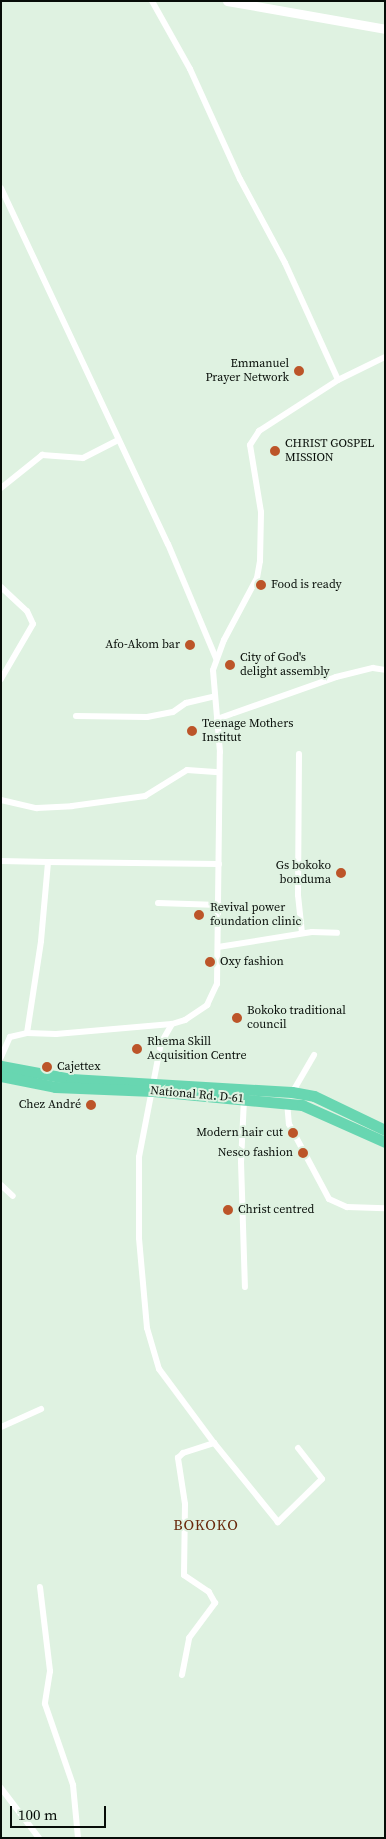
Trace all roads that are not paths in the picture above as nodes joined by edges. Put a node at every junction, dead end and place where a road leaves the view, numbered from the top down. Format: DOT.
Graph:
graph roads {
  1 [pos="152,1"];
  2 [pos="227,1"];
  3 [pos="385,29"];
  4 [pos="1,188"];
  5 [pos="385,357"];
  6 [pos="338,380"];
  7 [pos="118,440"];
  8 [pos="1,488"];
  9 [pos="1,587"];
  10 [pos="216,658"];
  11 [pos="385,670"];
  12 [pos="1,680"];
  13 [pos="213,696"];
  14 [pos="76,716"];
  15 [pos="217,719"];
  16 [pos="299,754"];
  17 [pos="219,772"];
  18 [pos="1,800"];
  19 [pos="1,861"];
  20 [pos="48,862"];
  21 [pos="218,864"];
  22 [pos="158,903"];
  23 [pos="219,904"];
  24 [pos="302,933"];
  25 [pos="337,933"];
  26 [pos="218,947"];
  27 [pos="172,1024"];
  28 [pos="27,1033"];
  29 [pos="1,1035"];
  30 [pos="10,1037"];
  31 [pos="314,1055"];
  32 [pos="1,1056"];
  33 [pos="1,1066"];
  34 [pos="1,1076"];
  35 [pos="154,1086"];
  36 [pos="292,1092"];
  37 [pos="244,1100"];
  38 [pos="286,1104"];
  39 [pos="385,1130"];
  40 [pos="385,1142"];
  41 [pos="1,1185"];
  42 [pos="13,1196"];
  43 [pos="385,1208"];
  44 [pos="245,1287"];
  45 [pos="41,1409"];
  46 [pos="1,1427"];
  47 [pos="214,1444"];
  48 [pos="298,1448"];
  49 [pos="40,1587"];
  50 [pos="182,1674"];
  51 [pos="1,1788"];
  52 [pos="39,1838"];
  53 [pos="78,1838"];
  1 -- 6 [label="street"];
  2 -- 3 [label="street"];
  4 -- 7 [label="street"];
  5 -- 6 [label="street"];
  6 -- 10 [label="street"];
  7 -- 8 [label="street"];
  7 -- 10 [label="street"];
  9 -- 12 [label="street"];
  10 -- 13 [label="street"];
  11 -- 15 [label="street"];
  13 -- 14 [label="street"];
  13 -- 15 [label="street"];
  15 -- 17 [label="street"];
  16 -- 24 [label="street"];
  17 -- 18 [label="street"];
  17 -- 21 [label="street"];
  19 -- 20 [label="street"];
  20 -- 21 [label="street"];
  20 -- 28 [label="street"];
  21 -- 23 [label="street"];
  22 -- 23 [label="street"];
  23 -- 26 [label="street"];
  24 -- 25 [label="street"];
  24 -- 26 [label="street"];
  26 -- 27 [label="street"];
  27 -- 28 [label="street"];
  27 -- 35 [label="street"];
  28 -- 30 [label="street"];
  29 -- 30 [label="street"];
  30 -- 32 [label="street"];
  31 -- 36 [label="street"];
  33 -- 35 [label="highway, National Rd. D-61"];
  34 -- 35 [label="highway, National Rd. D-61"];
  35 -- 36 [label="highway, National Rd. D-61"];
  35 -- 37 [label="highway, National Rd. D-61"];
  35 -- 47 [label="street"];
  36 -- 38 [label="street"];
  36 -- 39 [label="highway, National Rd. D-61"];
  37 -- 38 [label="highway, National Rd. D-61"];
  37 -- 44 [label="street"];
  38 -- 40 [label="highway, National Rd. D-61"];
  38 -- 43 [label="street"];
  41 -- 42 [label="street"];
  45 -- 46 [label="street"];
  47 -- 48 [label="street"];
  47 -- 50 [label="street"];
  49 -- 53 [label="street"];
  51 -- 52 [label="street"];
}
